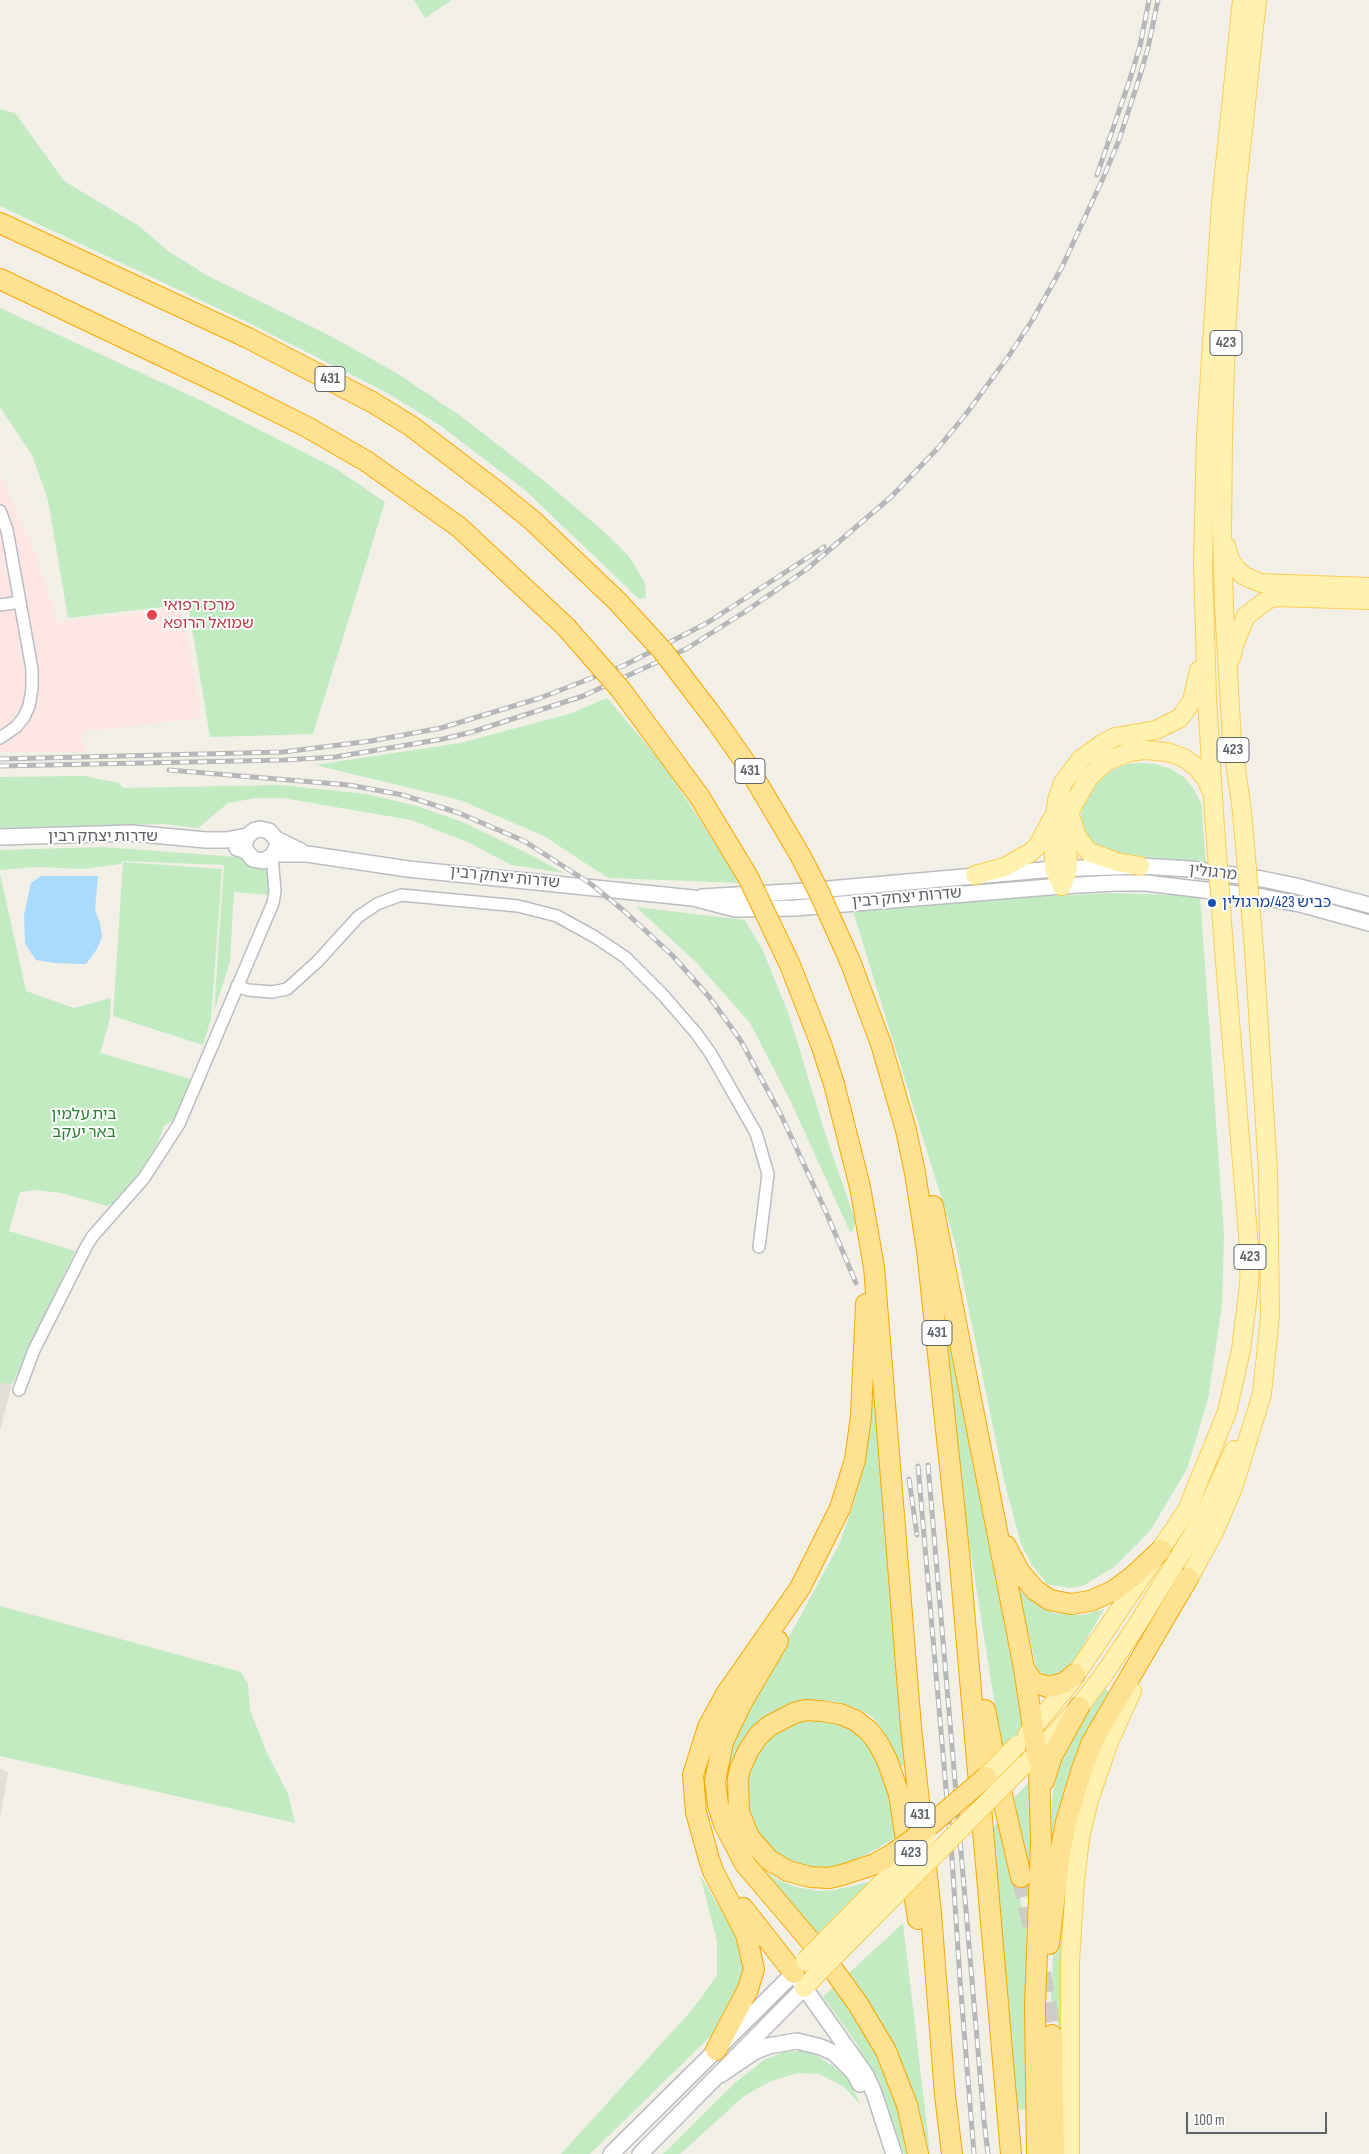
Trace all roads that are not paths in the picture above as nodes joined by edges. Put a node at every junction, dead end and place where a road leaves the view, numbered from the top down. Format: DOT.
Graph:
graph roads {
  1 [pos="1242,0"];
  2 [pos="1257,0"];
  3 [pos="0,223"];
  4 [pos="0,279"];
  5 [pos="0,511"];
  6 [pos="1222,535"];
  7 [pos="1369,587"];
  8 [pos="1369,600"];
  9 [pos="20,602"];
  10 [pos="0,606"];
  11 [pos="1205,630"];
  12 [pos="1229,688"];
  13 [pos="0,738"];
  14 [pos="1212,793"];
  15 [pos="1072,807"];
  16 [pos="1054,814"];
  17 [pos="0,837"];
  18 [pos="246,844"];
  19 [pos="270,853"];
  20 [pos="1140,866"];
  21 [pos="1061,868"];
  22 [pos="975,875"];
  23 [pos="1062,886"];
  24 [pos="693,898"];
  25 [pos="1367,904"];
  26 [pos="1369,923"];
  27 [pos="237,986"];
  28 [pos="890,1073"];
  29 [pos="867,1226"];
  30 [pos="759,1248"];
  31 [pos="1266,1347"];
  32 [pos="19,1390"];
  33 [pos="852,1470"];
  34 [pos="988,1487"];
  35 [pos="1161,1550"];
  36 [pos="959,1552"];
  37 [pos="1188,1578"];
  38 [pos="1024,1668"];
  39 [pos="1075,1674"];
  40 [pos="1078,1707"];
  41 [pos="1034,1728"];
  42 [pos="1037,1753"];
  43 [pos="986,1777"];
  44 [pos="1042,1808"];
  45 [pos="700,1827"];
  46 [pos="1022,1877"];
  47 [pos="805,1974"];
  48 [pos="1052,2035"];
  49 [pos="716,2050"];
  50 [pos="720,2075"];
  51 [pos="1035,2082"];
  52 [pos="945,2095"];
  53 [pos="611,2154"];
  54 [pos="640,2154"];
  55 [pos="892,2154"];
  56 [pos="918,2154"];
  57 [pos="952,2154"];
  58 [pos="1011,2154"];
  59 [pos="1037,2154"];
  60 [pos="1054,2154"];
  61 [pos="1070,2154"];
  1 -- 11 [label="main road, 423"];
  2 -- 6 [label="main road, 423"];
  3 -- 28 [label="highway, 431, bridge"];
  4 -- 29 [label="highway, 431, bridge"];
  5 -- 9 [label="street"];
  6 -- 7 [label="main road"];
  6 -- 12 [label="main road, 423"];
  8 -- 12 [label="main road"];
  9 -- 10 [label="street"];
  9 -- 13 [label="street"];
  11 -- 14 [label="main road, 423"];
  11 -- 16 [label="main road"];
  12 -- 31 [label="main road, 423, bridge"];
  14 -- 15 [label="main road"];
  14 -- 35 [label="main road, 423, bridge"];
  15 -- 20 [label="main road"];
  15 -- 21 [label="main road"];
  16 -- 21 [label="main road"];
  16 -- 22 [label="main road"];
  17 -- 18 [label="main road, שדרות יצחק רבין"];
  18 -- 19 [label="main road, שדרות יצחק רבין"];
  18 -- 19 [label="main road, שדרות יצחק רבין"];
  19 -- 24 [label="main road, שדרות יצחק רבין"];
  19 -- 27 [label="street"];
  20 -- 21 [label="main road, מרגולין"];
  20 -- 25 [label="main road, מרגולין"];
  21 -- 22 [label="main road, שדרות יצחק רבין"];
  21 -- 23 [label="main road"];
  22 -- 24 [label="main road, שדרות יצחק רבין"];
  23 -- 24 [label="main road, שדרות יצחק רבין"];
  23 -- 26 [label="main road, מרגולין"];
  27 -- 30 [label="street"];
  27 -- 32 [label="street"];
  28 -- 34 [label="highway"];
  28 -- 36 [label="highway, 431"];
  29 -- 33 [label="highway"];
  29 -- 52 [label="highway, 431"];
  31 -- 37 [label="main road"];
  31 -- 40 [label="main road, 423"];
  33 -- 45 [label="highway"];
  33 -- 56 [label="highway"];
  34 -- 35 [label="highway"];
  34 -- 38 [label="highway"];
  35 -- 39 [label="main road, 423"];
  36 -- 46 [label="highway"];
  36 -- 58 [label="highway, 431"];
  37 -- 51 [label="highway"];
  37 -- 61 [label="main road"];
  38 -- 39 [label="highway"];
  38 -- 41 [label="highway"];
  39 -- 41 [label="main road, 423"];
  40 -- 42 [label="main road, 423"];
  40 -- 44 [label="highway"];
  41 -- 42 [label="highway"];
  41 -- 43 [label="main road, 423, bridge"];
  42 -- 44 [label="highway"];
  42 -- 47 [label="main road, 423, bridge"];
  43 -- 47 [label="main road, 423, bridge"];
  43 -- 52 [label="highway, bridge"];
  44 -- 51 [label="highway"];
  45 -- 47 [label="highway"];
  45 -- 49 [label="highway"];
  47 -- 49 [label="main road"];
  47 -- 50 [label="main road"];
  47 -- 55 [label="main road"];
  48 -- 60 [label="highway"];
  49 -- 53 [label="main road"];
  50 -- 54 [label="main road"];
  50 -- 55 [label="main road"];
  51 -- 59 [label="highway"];
  52 -- 57 [label="highway, 431"];
}
